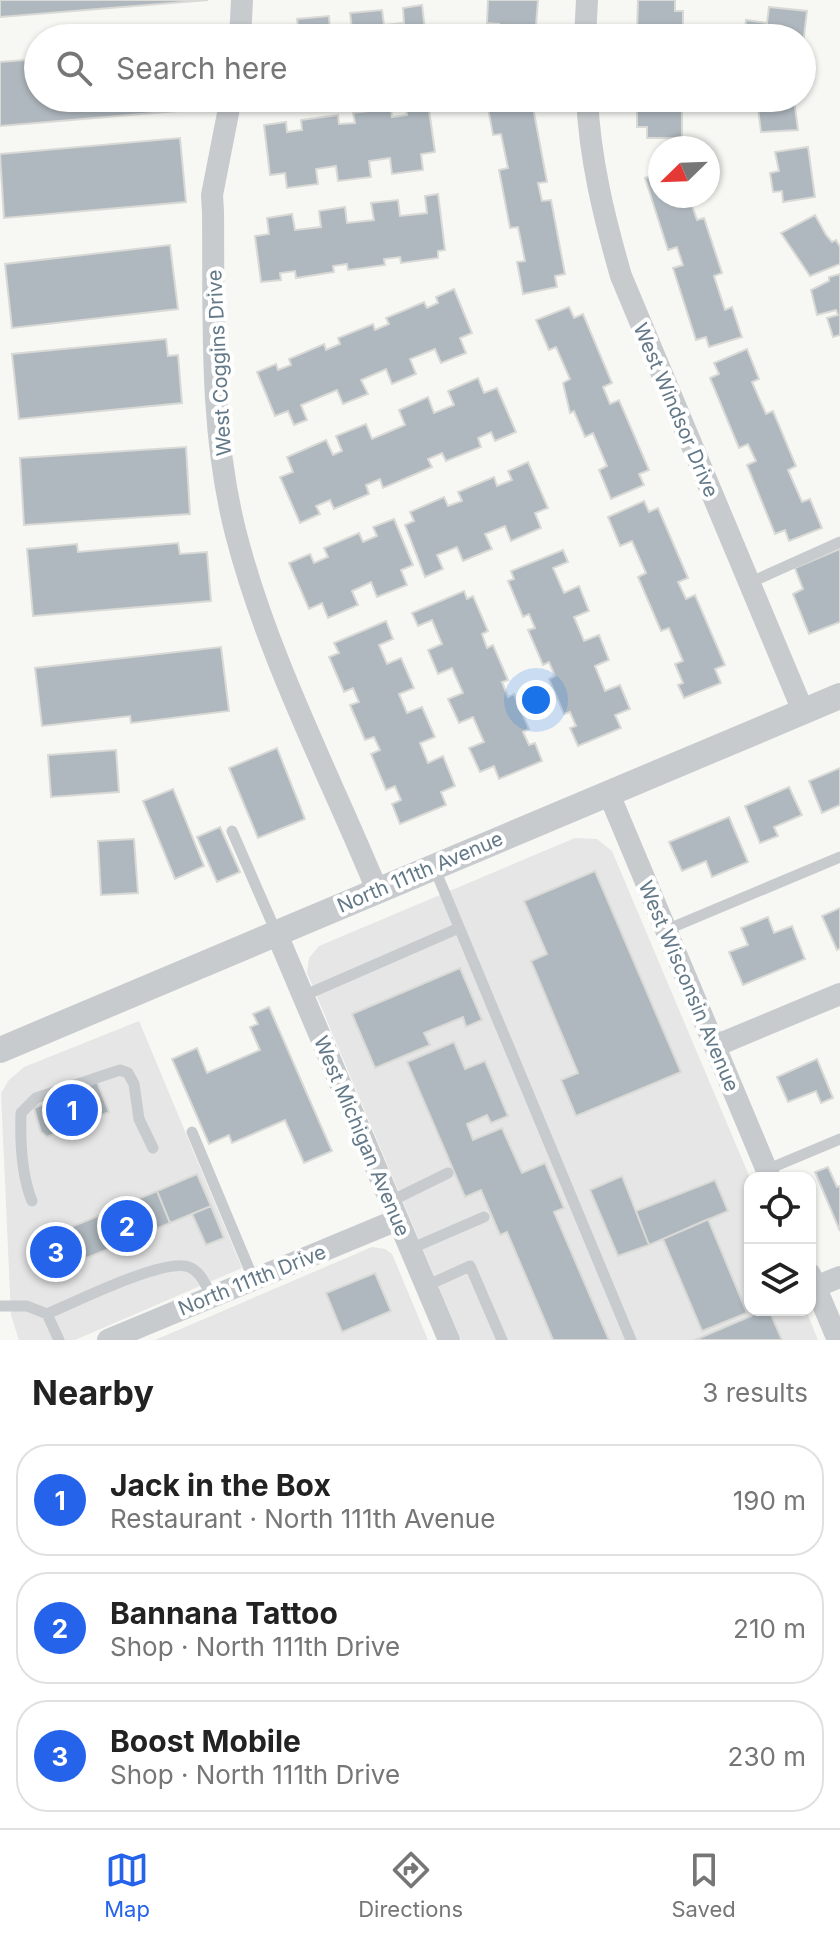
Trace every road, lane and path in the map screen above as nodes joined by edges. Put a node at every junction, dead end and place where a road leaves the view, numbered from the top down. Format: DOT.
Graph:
graph roads {
  1 [pos="242,0"];
  2 [pos="587,0"];
  3 [pos="241,24"];
  4 [pos="586,24"];
  5 [pos="228,112"];
  6 [pos="588,112"];
  7 [pos="840,542"];
  8 [pos="749,583"];
  9 [pos="840,696"];
  10 [pos="803,711"];
  11 [pos="609,794"];
  12 [pos="232,831"];
  13 [pos="840,857"];
  14 [pos="434,867"];
  15 [pos="377,890"];
  16 [pos="459,928"];
  17 [pos="666,930"];
  18 [pos="276,932"];
  19 [pos="840,994"];
  20 [pos="303,996"];
  21 [pos="715,1046"];
  22 [pos="0,1050"];
  23 [pos="192,1132"];
  24 [pos="840,1139"];
  25 [pos="153,1148"];
  26 [pos="767,1172"];
  27 [pos="772,1172"];
  28 [pos="448,1173"];
  29 [pos="32,1201"];
  30 [pos="393,1211"];
  31 [pos="484,1217"];
  32 [pos="410,1249"];
  33 [pos="840,1277"];
  34 [pos="253,1278"];
  35 [pos="816,1280"];
  36 [pos="426,1286"];
  37 [pos="816,1287"];
  38 [pos="211,1296"];
  39 [pos="0,1306"];
  40 [pos="47,1314"];
  41 [pos="59,1340"];
  42 [pos="108,1340"];
  43 [pos="449,1340"];
  44 [pos="502,1340"];
  45 [pos="631,1340"];
  46 [pos="838,1340"];
  1 -- 3 [label="street"];
  2 -- 4 [label="street"];
  5 -- 15 [label="street, West Coggins Drive"];
  6 -- 8 [label="street, West Windsor Drive"];
  7 -- 8 [label="lane"];
  8 -- 10 [label="street, West Windsor Drive"];
  9 -- 10 [label="street, North 111th Avenue"];
  10 -- 11 [label="street, North 111th Avenue"];
  11 -- 14 [label="street, North 111th Avenue"];
  11 -- 17 [label="street, West Wisconsin Avenue"];
  12 -- 18 [label="lane"];
  13 -- 17 [label="lane"];
  14 -- 15 [label="street, North 111th Avenue"];
  14 -- 16 [label="lane"];
  15 -- 18 [label="street, North 111th Avenue"];
  16 -- 20 [label="lane"];
  16 -- 45 [label="lane"];
  17 -- 21 [label="street, West Wisconsin Avenue"];
  18 -- 20 [label="street, West Michigan Avenue"];
  18 -- 22 [label="street, North 111th Avenue"];
  19 -- 21 [label="street"];
  20 -- 30 [label="street, West Michigan Avenue"];
  21 -- 26 [label="street, West Wisconsin Avenue"];
  23 -- 34 [label="lane"];
  24 -- 27 [label="lane"];
  25 -- 29 [label="lane"];
  28 -- 30 [label="lane"];
  30 -- 32 [label="street, West Michigan Avenue"];
  30 -- 34 [label="street, North 111th Drive"];
  31 -- 32 [label="lane"];
  32 -- 36 [label="street, West Michigan Avenue"];
  33 -- 35 [label="street"];
  34 -- 38 [label="street, North 111th Drive"];
  36 -- 43 [label="street, West Michigan Avenue"];
  36 -- 44 [label="lane"];
  37 -- 46 [label="street"];
  38 -- 40 [label="lane"];
  38 -- 42 [label="street, North 111th Drive"];
  39 -- 40 [label="lane"];
  40 -- 41 [label="lane"];
}
